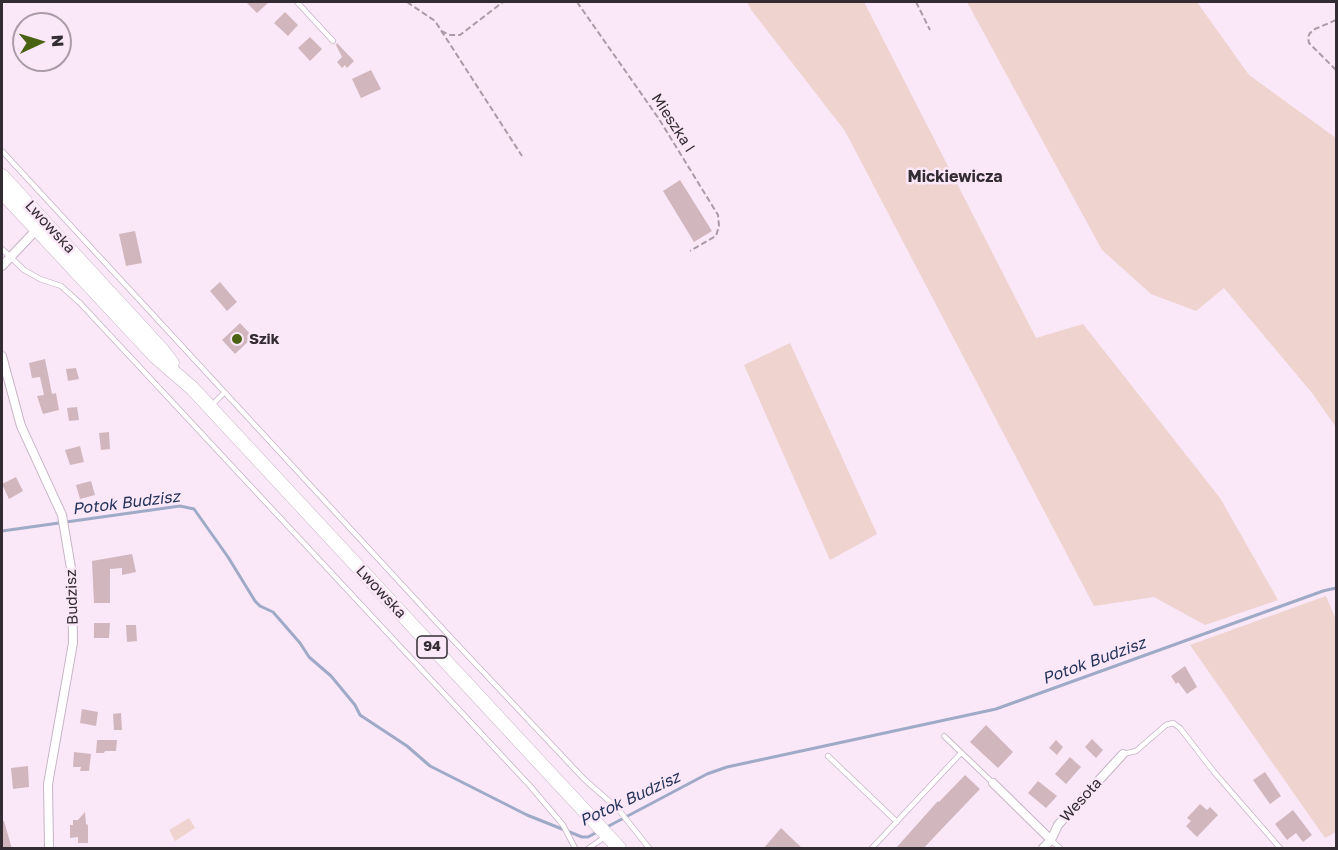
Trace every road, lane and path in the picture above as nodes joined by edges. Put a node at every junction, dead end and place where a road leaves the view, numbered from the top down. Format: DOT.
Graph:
graph roads {
  1 [pos="297,2"];
  2 [pos="407,2"];
  3 [pos="503,2"];
  4 [pos="577,2"];
  5 [pos="916,2"];
  6 [pos="1336,20"];
  7 [pos="930,30"];
  8 [pos="441,31"];
  9 [pos="333,41"];
  10 [pos="1336,70"];
  11 [pos="2,151"];
  12 [pos="522,156"];
  13 [pos="2,176"];
  14 [pos="2,192"];
  15 [pos="41,226"];
  16 [pos="2,249"];
  17 [pos="690,251"];
  18 [pos="9,256"];
  19 [pos="2,266"];
  20 [pos="2,356"];
  21 [pos="224,393"];
  22 [pos="209,407"];
  23 [pos="944,736"];
  24 [pos="961,753"];
  25 [pos="1123,754"];
  26 [pos="828,756"];
  27 [pos="993,783"];
  28 [pos="897,822"];
  29 [pos="607,836"];
  30 [pos="1051,840"];
  31 [pos="49,849"];
  32 [pos="575,849"];
  33 [pos="589,849"];
  34 [pos="619,849"];
  35 [pos="649,849"];
  36 [pos="872,849"];
  37 [pos="1043,849"];
  38 [pos="1060,849"];
  39 [pos="1280,849"];
  1 -- 9 [label="lane"];
  2 -- 8 [label="path"];
  3 -- 8 [label="path"];
  4 -- 17 [label="path, Mieszka I"];
  5 -- 7 [label="path"];
  6 -- 10 [label="path"];
  8 -- 12 [label="path"];
  11 -- 21 [label="lane"];
  13 -- 15 [label="main road, Lwowska / 94"];
  14 -- 15 [label="main road, Lwowska / 94"];
  15 -- 18 [label="street"];
  15 -- 22 [label="main road, Lwowska / 94"];
  16 -- 18 [label="lane"];
  18 -- 19 [label="street"];
  18 -- 32 [label="lane"];
  20 -- 31 [label="street, Budzisz"];
  21 -- 22 [label="lane"];
  21 -- 35 [label="lane"];
  22 -- 29 [label="main road, Lwowska / 94"];
  23 -- 24 [label="lane"];
  24 -- 27 [label="lane"];
  24 -- 28 [label="lane"];
  25 -- 30 [label="street, Wesoła"];
  25 -- 39 [label="lane"];
  26 -- 28 [label="lane"];
  27 -- 30 [label="street"];
  28 -- 36 [label="lane"];
  29 -- 33 [label="lane"];
  29 -- 34 [label="main road, Lwowska / 94"];
  30 -- 37 [label="street, Wesoła"];
  30 -- 38 [label="lane"];
}
